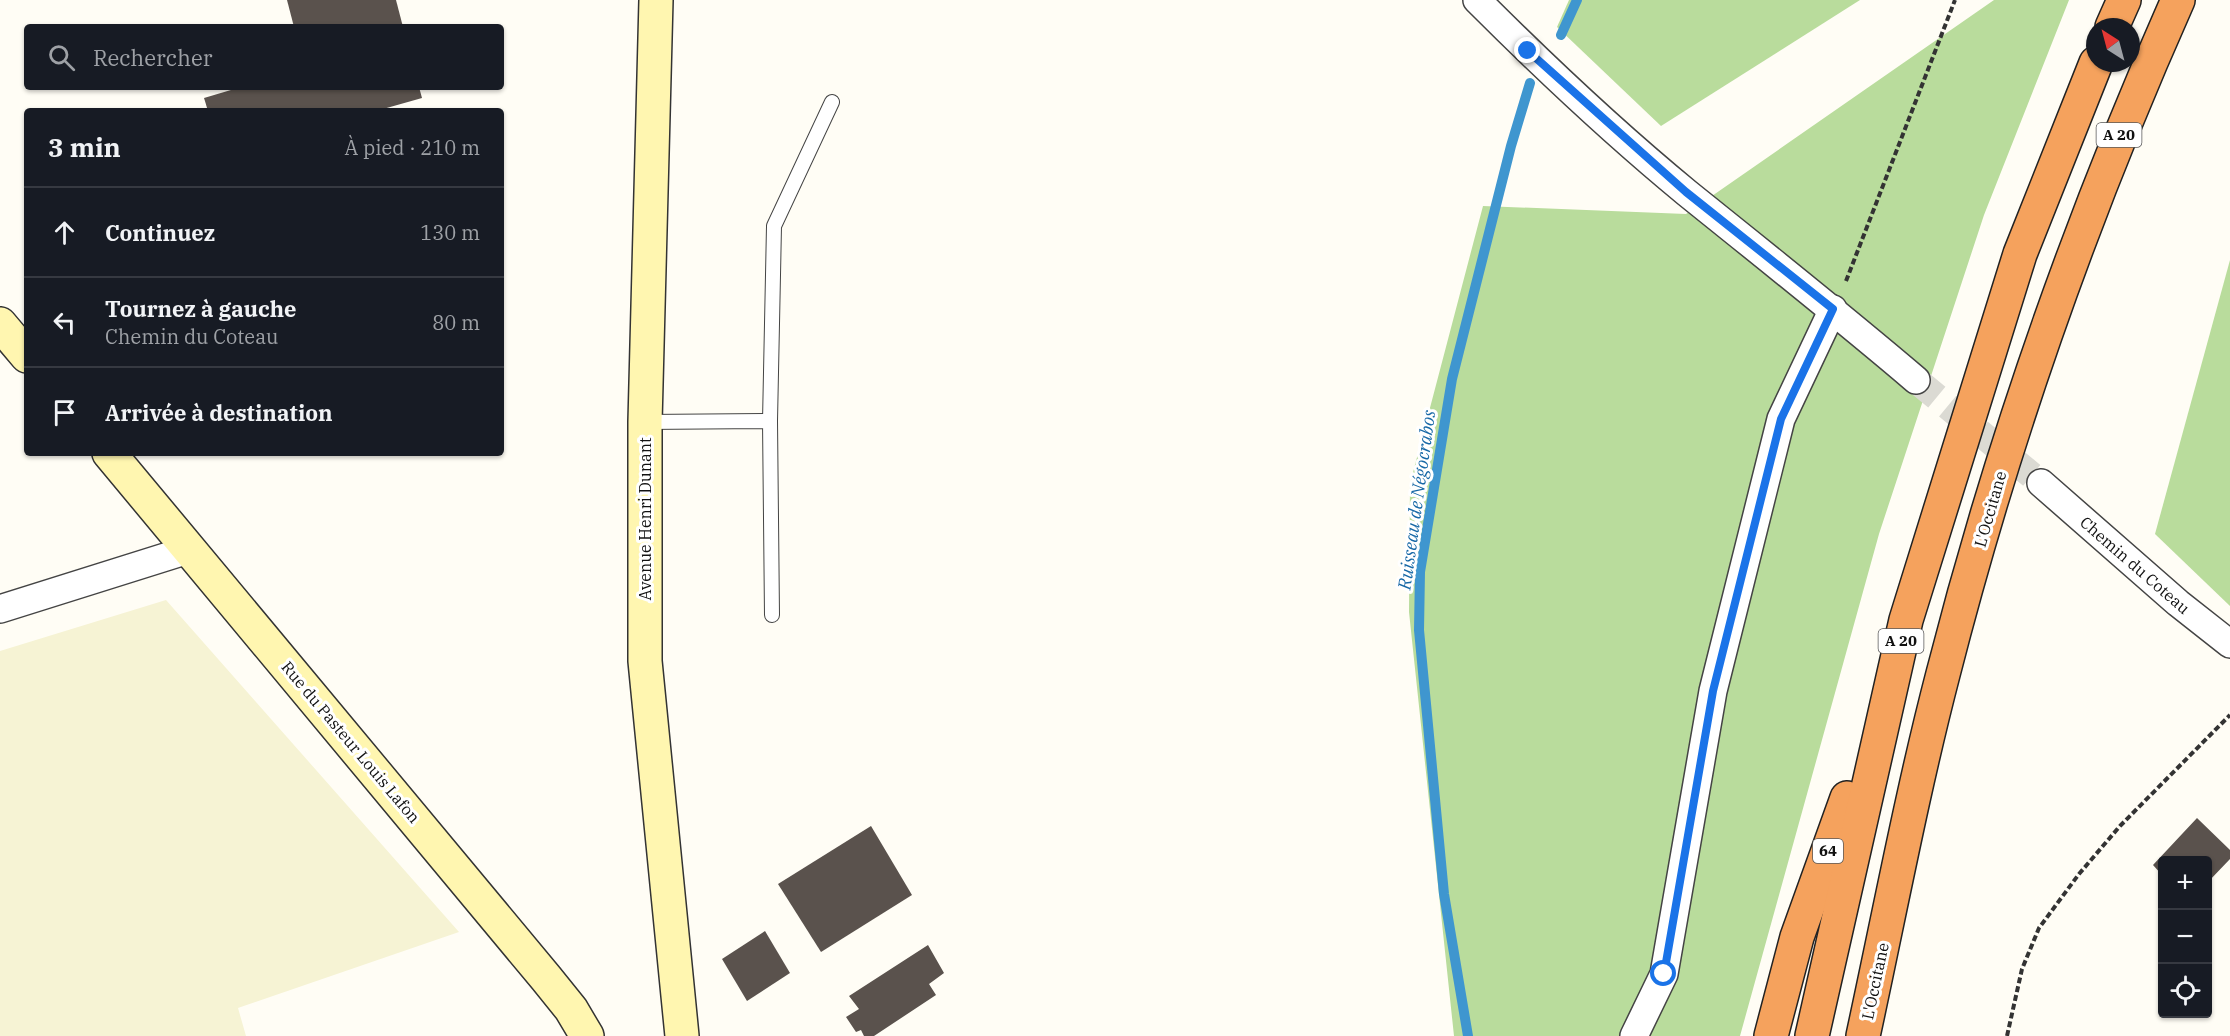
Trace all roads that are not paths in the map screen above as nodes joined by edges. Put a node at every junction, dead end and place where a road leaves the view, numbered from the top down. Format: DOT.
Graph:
graph roads {
  1 [pos="656,0"];
  2 [pos="1477,0"];
  3 [pos="2124,0"];
  4 [pos="2178,0"];
  5 [pos="2116,18"];
  6 [pos="2092,72"];
  7 [pos="832,102"];
  8 [pos="1833,309"];
  9 [pos="0,324"];
  10 [pos="24,352"];
  11 [pos="1916,380"];
  12 [pos="770,421"];
  13 [pos="645,422"];
  14 [pos="112,456"];
  15 [pos="2042,483"];
  16 [pos="191,549"];
  17 [pos="0,609"];
  18 [pos="772,615"];
  19 [pos="2230,644"];
  20 [pos="1894,669"];
  21 [pos="587,1036"];
  22 [pos="682,1036"];
  23 [pos="1634,1036"];
  24 [pos="1771,1036"];
  25 [pos="1812,1036"];
  26 [pos="1863,1036"];
  1 -- 13 [label="main road, Avenue Henri Dunant"];
  2 -- 8 [label="street"];
  3 -- 5 [label="highway"];
  4 -- 26 [label="highway, L'Occitane / A 20"];
  6 -- 20 [label="highway, A 20"];
  7 -- 12 [label="lane"];
  8 -- 11 [label="street"];
  8 -- 23 [label="street"];
  9 -- 10 [label="main road"];
  12 -- 13 [label="lane"];
  12 -- 18 [label="lane"];
  13 -- 22 [label="main road, Avenue Henri Dunant"];
  14 -- 16 [label="main road, Rue du Pasteur Louis Lafon"];
  15 -- 19 [label="street, Chemin du Coteau"];
  16 -- 17 [label="street"];
  16 -- 21 [label="main road, Rue du Pasteur Louis Lafon"];
  20 -- 24 [label="highway, 64"];
  20 -- 25 [label="highway, A 20"];
}
